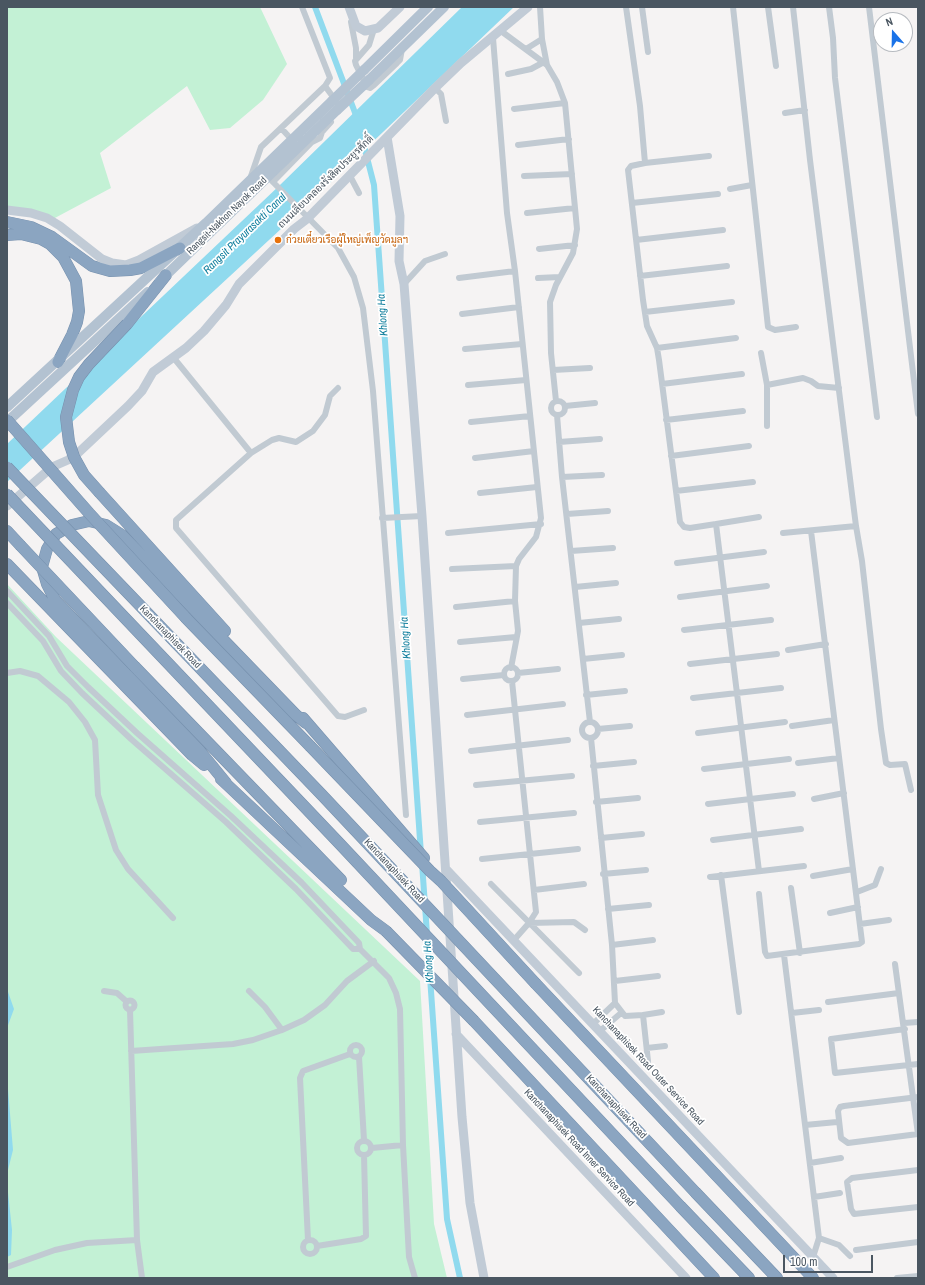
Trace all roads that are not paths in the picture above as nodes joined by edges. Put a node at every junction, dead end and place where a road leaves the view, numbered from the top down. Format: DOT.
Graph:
graph roads {
  1 [pos="302,7"];
  2 [pos="400,7"];
  3 [pos="428,7"];
  4 [pos="444,7"];
  5 [pos="528,7"];
  6 [pos="540,7"];
  7 [pos="626,7"];
  8 [pos="642,7"];
  9 [pos="733,7"];
  10 [pos="768,7"];
  11 [pos="793,7"];
  12 [pos="829,7"];
  13 [pos="869,7"];
  14 [pos="350,9"];
  15 [pos="374,29"];
  16 [pos="501,31"];
  17 [pos="493,38"];
  18 [pos="542,39"];
  19 [pos="402,47"];
  20 [pos="526,49"];
  21 [pos="648,52"];
  22 [pos="356,58"];
  23 [pos="546,63"];
  24 [pos="776,66"];
  25 [pos="508,74"];
  26 [pos="325,86"];
  27 [pos="435,88"];
  28 [pos="565,103"];
  29 [pos="514,109"];
  30 [pos="805,110"];
  31 [pos="785,113"];
  32 [pos="446,121"];
  33 [pos="280,128"];
  34 [pos="569,139"];
  35 [pos="292,140"];
  36 [pos="384,141"];
  37 [pos="518,145"];
  38 [pos="709,156"];
  39 [pos="645,163"];
  40 [pos="572,174"];
  41 [pos="350,176"];
  42 [pos="524,176"];
  43 [pos="272,180"];
  44 [pos="248,182"];
  45 [pos="752,185"];
  46 [pos="730,189"];
  47 [pos="359,193"];
  48 [pos="718,194"];
  49 [pos="632,203"];
  50 [pos="575,208"];
  51 [pos="7,210"];
  52 [pos="527,213"];
  53 [pos="306,216"];
  54 [pos="7,222"];
  55 [pos="206,223"];
  56 [pos="723,230"];
  57 [pos="7,235"];
  58 [pos="636,240"];
  59 [pos="575,245"];
  60 [pos="180,248"];
  61 [pos="538,249"];
  62 [pos="445,254"];
  63 [pos="727,266"];
  64 [pos="515,271"];
  65 [pos="166,275"];
  66 [pos="640,276"];
  67 [pos="560,277"];
  68 [pos="459,278"];
  69 [pos="538,278"];
  70 [pos="404,284"];
  71 [pos="732,302"];
  72 [pos="518,307"];
  73 [pos="645,312"];
  74 [pos="462,314"];
  75 [pos="796,326"];
  76 [pos="736,338"];
  77 [pos="522,344"];
  78 [pos="657,348"];
  79 [pos="465,350"];
  80 [pos="761,353"];
  81 [pos="173,357"];
  82 [pos="58,362"];
  83 [pos="590,368"];
  84 [pos="553,370"];
  85 [pos="742,374"];
  86 [pos="526,380"];
  87 [pos="662,384"];
  88 [pos="468,385"];
  89 [pos="767,385"];
  90 [pos="338,388"];
  91 [pos="839,388"];
  92 [pos="556,401"];
  93 [pos="595,403"];
  94 [pos="565,406"];
  95 [pos="7,407"];
  96 [pos="743,411"];
  97 [pos="918,414"];
  98 [pos="557,415"];
  99 [pos="530,416"];
  100 [pos="877,417"];
  101 [pos="666,420"];
  102 [pos="471,422"];
  103 [pos="9,424"];
  104 [pos="767,426"];
  105 [pos="600,439"];
  106 [pos="559,442"];
  107 [pos="749,446"];
  108 [pos="534,451"];
  109 [pos="251,453"];
  110 [pos="671,456"];
  111 [pos="475,458"];
  112 [pos="7,467"];
  113 [pos="602,475"];
  114 [pos="562,477"];
  115 [pos="753,482"];
  116 [pos="538,487"];
  117 [pos="676,491"];
  118 [pos="480,493"];
  119 [pos="7,494"];
  120 [pos="7,506"];
  121 [pos="608,511"];
  122 [pos="566,514"];
  123 [pos="420,516"];
  124 [pos="759,517"];
  125 [pos="385,518"];
  126 [pos="541,524"];
  127 [pos="716,524"];
  128 [pos="856,526"];
  129 [pos="7,531"];
  130 [pos="811,531"];
  131 [pos="448,533"];
  132 [pos="783,533"];
  133 [pos="613,548"];
  134 [pos="571,551"];
  135 [pos="764,552"];
  136 [pos="720,558"];
  137 [pos="677,563"];
  138 [pos="516,566"];
  139 [pos="10,567"];
  140 [pos="452,569"];
  141 [pos="616,583"];
  142 [pos="767,586"];
  143 [pos="575,587"];
  144 [pos="725,591"];
  145 [pos="7,592"];
  146 [pos="680,597"];
  147 [pos="515,601"];
  148 [pos="7,603"];
  149 [pos="456,607"];
  150 [pos="619,619"];
  151 [pos="771,620"];
  152 [pos="579,623"];
  153 [pos="729,625"];
  154 [pos="684,630"];
  155 [pos="516,637"];
  156 [pos="460,642"];
  157 [pos="826,644"];
  158 [pos="788,650"];
  159 [pos="777,654"];
  160 [pos="622,655"];
  161 [pos="582,659"];
  162 [pos="733,659"];
  163 [pos="690,664"];
  164 [pos="511,668"];
  165 [pos="558,668"];
  166 [pos="7,672"];
  167 [pos="518,673"];
  168 [pos="504,675"];
  169 [pos="463,679"];
  170 [pos="512,681"];
  171 [pos="88,687"];
  172 [pos="781,688"];
  173 [pos="625,691"];
  174 [pos="82,693"];
  175 [pos="737,693"];
  176 [pos="586,694"];
  177 [pos="693,698"];
  178 [pos="563,704"];
  179 [pos="364,710"];
  180 [pos="514,710"];
  181 [pos="467,714"];
  182 [pos="834,720"];
  183 [pos="590,722"];
  184 [pos="785,722"];
  185 [pos="306,723"];
  186 [pos="630,726"];
  187 [pos="792,726"];
  188 [pos="741,727"];
  189 [pos="598,729"];
  190 [pos="698,733"];
  191 [pos="591,738"];
  192 [pos="568,740"];
  193 [pos="519,745"];
  194 [pos="471,751"];
  195 [pos="839,758"];
  196 [pos="789,759"];
  197 [pos="634,762"];
  198 [pos="798,763"];
  199 [pos="746,764"];
  200 [pos="593,766"];
  201 [pos="704,769"];
  202 [pos="572,776"];
  203 [pos="188,779"];
  204 [pos="523,781"];
  205 [pos="226,783"];
  206 [pos="183,785"];
  207 [pos="476,785"];
  208 [pos="911,790"];
  209 [pos="844,793"];
  210 [pos="793,794"];
  211 [pos="638,798"];
  212 [pos="750,799"];
  213 [pos="814,799"];
  214 [pos="596,802"];
  215 [pos="708,804"];
  216 [pos="574,813"];
  217 [pos="406,815"];
  218 [pos="527,818"];
  219 [pos="480,822"];
  220 [pos="801,829"];
  221 [pos="642,834"];
  222 [pos="754,835"];
  223 [pos="601,838"];
  224 [pos="712,840"];
  225 [pos="578,850"];
  226 [pos="531,854"];
  227 [pos="482,859"];
  228 [pos="315,860"];
  229 [pos="804,866"];
  230 [pos="446,869"];
  231 [pos="853,869"];
  232 [pos="881,869"];
  233 [pos="646,870"];
  234 [pos="759,871"];
  235 [pos="604,874"];
  236 [pos="721,875"];
  237 [pos="812,876"];
  238 [pos="710,877"];
  239 [pos="441,881"];
  240 [pos="491,884"];
  241 [pos="584,884"];
  242 [pos="791,888"];
  243 [pos="534,890"];
  244 [pos="856,892"];
  245 [pos="759,894"];
  246 [pos="649,905"];
  247 [pos="858,907"];
  248 [pos="608,909"];
  249 [pos="830,913"];
  250 [pos="173,918"];
  251 [pos="889,920"];
  252 [pos="529,923"];
  253 [pos="860,924"];
  254 [pos="585,930"];
  255 [pos="514,940"];
  256 [pos="653,940"];
  257 [pos="612,945"];
  258 [pos="360,949"];
  259 [pos="800,953"];
  260 [pos="784,955"];
  261 [pos="374,961"];
  262 [pos="895,964"];
  263 [pos="579,973"];
  264 [pos="658,976"];
  265 [pos="615,981"];
  266 [pos="104,991"];
  267 [pos="249,991"];
  268 [pos="899,993"];
  269 [pos="828,1002"];
  270 [pos="615,1003"];
  271 [pos="819,1010"];
  272 [pos="662,1012"];
  273 [pos="739,1012"];
  274 [pos="621,1013"];
  275 [pos="792,1013"];
  276 [pos="643,1015"];
  277 [pos="918,1022"];
  278 [pos="593,1024"];
  279 [pos="904,1026"];
  280 [pos="282,1030"];
  281 [pos="600,1031"];
  282 [pos="456,1034"];
  283 [pos="665,1046"];
  284 [pos="647,1048"];
  285 [pos="131,1051"];
  286 [pos="350,1054"];
  287 [pos="359,1057"];
  288 [pos="648,1061"];
  289 [pos="918,1064"];
  290 [pos="910,1065"];
  291 [pos="916,1097"];
  292 [pos="837,1122"];
  293 [pos="805,1125"];
  294 [pos="918,1134"];
  295 [pos="364,1140"];
  296 [pos="403,1145"];
  297 [pos="372,1148"];
  298 [pos="364,1155"];
  299 [pos="841,1158"];
  300 [pos="810,1162"];
  301 [pos="918,1170"];
  302 [pos="840,1193"];
  303 [pos="814,1197"];
  304 [pos="918,1207"];
  305 [pos="819,1238"];
  306 [pos="137,1240"];
  307 [pos="308,1240"];
  308 [pos="918,1242"];
  309 [pos="317,1246"];
  310 [pos="856,1250"];
  311 [pos="850,1256"];
  312 [pos="813,1257"];
  313 [pos="7,1267"];
  314 [pos="918,1276"];
  315 [pos="142,1278"];
  316 [pos="415,1278"];
  317 [pos="484,1278"];
  318 [pos="686,1278"];
  319 [pos="714,1278"];
  320 [pos="748,1278"];
  321 [pos="777,1278"];
  322 [pos="813,1278"];
  323 [pos="833,1278"];
  324 [pos="897,1278"];
  1 -- 26 [label="street"];
  2 -- 15 [label="street"];
  3 -- 35 [label="main road, Rangsit-Nakhon Nayok Road, bridge"];
  4 -- 19 [label="main road, Rangsit-Nakhon Nayok Road"];
  5 -- 16 [label="street, ถนนเลียบคลองรังสิตประยูรศักดิ์"];
  6 -- 18 [label="street"];
  7 -- 39 [label="street"];
  8 -- 21 [label="street"];
  9 -- 45 [label="street"];
  10 -- 24 [label="street"];
  11 -- 30 [label="street"];
  12 -- 100 [label="street"];
  13 -- 97 [label="street"];
  14 -- 15 [label="street"];
  14 -- 22 [label="street"];
  15 -- 22 [label="street"];
  16 -- 17 [label="street, ถนนเลียบคลองรังสิตประยูรศักดิ์"];
  16 -- 20 [label="street"];
  17 -- 27 [label="street, ถนนเลียบคลองรังสิตประยูรศักดิ์"];
  17 -- 64 [label="street"];
  18 -- 20 [label="street"];
  18 -- 23 [label="street"];
  19 -- 22 [label="street"];
  19 -- 43 [label="main road, Rangsit-Nakhon Nayok Road, bridge"];
  20 -- 23 [label="street"];
  23 -- 25 [label="street"];
  23 -- 28 [label="street"];
  26 -- 33 [label="street"];
  26 -- 43 [label="street"];
  27 -- 32 [label="street"];
  27 -- 36 [label="street, ถนนเลียบคลองรังสิตประยูรศักดิ์"];
  28 -- 29 [label="street"];
  28 -- 34 [label="street"];
  30 -- 31 [label="street"];
  30 -- 91 [label="street"];
  33 -- 35 [label="street"];
  33 -- 44 [label="street"];
  34 -- 37 [label="street"];
  34 -- 40 [label="street"];
  35 -- 44 [label="main road, Rangsit-Nakhon Nayok Road"];
  36 -- 41 [label="street, ถนนเลียบคลองรังสิตประยูรศักดิ์"];
  36 -- 70 [label="street"];
  38 -- 39 [label="street"];
  39 -- 49 [label="street"];
  40 -- 42 [label="street"];
  40 -- 50 [label="street"];
  41 -- 47 [label="street"];
  41 -- 53 [label="street, ถนนเลียบคลองรังสิตประยูรศักดิ์"];
  43 -- 53 [label="street"];
  43 -- 65 [label="main road, Rangsit-Nakhon Nayok Road"];
  44 -- 55 [label="main road, Rangsit-Nakhon Nayok Road"];
  45 -- 46 [label="street"];
  45 -- 75 [label="street"];
  48 -- 49 [label="street"];
  49 -- 58 [label="street"];
  50 -- 52 [label="street"];
  50 -- 59 [label="street"];
  51 -- 55 [label="street"];
  53 -- 81 [label="street, ถนนเลียบคลองรังสิตประยูรศักดิ์"];
  53 -- 125 [label="street"];
  54 -- 60 [label="highway"];
  55 -- 60 [label="main road, Rangsit-Nakhon Nayok Road"];
  56 -- 58 [label="street"];
  57 -- 82 [label="highway"];
  58 -- 66 [label="street"];
  59 -- 61 [label="street"];
  59 -- 67 [label="street"];
  60 -- 82 [label="main road, Rangsit-Nakhon Nayok Road"];
  62 -- 70 [label="street"];
  63 -- 66 [label="street"];
  64 -- 68 [label="street"];
  64 -- 72 [label="street"];
  65 -- 103 [label="main road, Rangsit-Nakhon Nayok Road"];
  65 -- 185 [label="highway, bridge"];
  66 -- 73 [label="street"];
  67 -- 69 [label="street"];
  67 -- 84 [label="street"];
  70 -- 123 [label="street"];
  71 -- 73 [label="street"];
  72 -- 74 [label="street"];
  72 -- 77 [label="street"];
  73 -- 78 [label="street"];
  76 -- 78 [label="street"];
  77 -- 79 [label="street"];
  77 -- 86 [label="street"];
  78 -- 87 [label="street"];
  80 -- 89 [label="street"];
  81 -- 109 [label="street"];
  81 -- 120 [label="street, ถนนเลียบคลองรังสิตประยูรศักดิ์"];
  82 -- 95 [label="main road, Rangsit-Nakhon Nayok Road"];
  83 -- 84 [label="street"];
  84 -- 92 [label="street"];
  85 -- 87 [label="street"];
  86 -- 88 [label="street"];
  86 -- 99 [label="street"];
  87 -- 101 [label="street"];
  89 -- 91 [label="street"];
  89 -- 104 [label="street"];
  90 -- 109 [label="street"];
  91 -- 128 [label="street"];
  92 -- 94 [label="street"];
  92 -- 98 [label="street"];
  93 -- 94 [label="street"];
  94 -- 98 [label="street"];
  96 -- 101 [label="street"];
  98 -- 106 [label="street"];
  99 -- 102 [label="street"];
  99 -- 108 [label="street"];
  101 -- 110 [label="street"];
  103 -- 239 [label="highway, bridge"];
  105 -- 106 [label="street"];
  106 -- 114 [label="street"];
  107 -- 110 [label="street"];
  108 -- 111 [label="street"];
  108 -- 116 [label="street"];
  109 -- 179 [label="street"];
  110 -- 117 [label="street"];
  112 -- 321 [label="highway, Kanchanaphisek Road, bridge"];
  113 -- 114 [label="street"];
  114 -- 122 [label="street"];
  115 -- 117 [label="street"];
  116 -- 118 [label="street"];
  116 -- 126 [label="street"];
  117 -- 127 [label="street"];
  119 -- 320 [label="highway, Kanchanaphisek Road, bridge"];
  121 -- 122 [label="street"];
  122 -- 134 [label="street"];
  123 -- 125 [label="street"];
  123 -- 230 [label="street"];
  124 -- 127 [label="street"];
  125 -- 217 [label="street"];
  126 -- 131 [label="street"];
  126 -- 138 [label="street"];
  127 -- 136 [label="street"];
  128 -- 130 [label="street"];
  128 -- 208 [label="street"];
  129 -- 228 [label="highway, bridge"];
  130 -- 132 [label="street"];
  130 -- 157 [label="street"];
  133 -- 134 [label="street"];
  134 -- 143 [label="street"];
  135 -- 136 [label="street"];
  136 -- 137 [label="street"];
  136 -- 144 [label="street"];
  138 -- 140 [label="street"];
  138 -- 147 [label="street"];
  139 -- 205 [label="highway"];
  141 -- 143 [label="street"];
  142 -- 144 [label="street"];
  143 -- 152 [label="street"];
  144 -- 146 [label="street"];
  144 -- 153 [label="street"];
  145 -- 171 [label="street"];
  147 -- 149 [label="street"];
  147 -- 155 [label="street"];
  148 -- 174 [label="street"];
  150 -- 152 [label="street"];
  151 -- 153 [label="street"];
  152 -- 161 [label="street"];
  153 -- 154 [label="street"];
  153 -- 162 [label="street"];
  155 -- 156 [label="street"];
  155 -- 164 [label="street"];
  157 -- 158 [label="street"];
  157 -- 182 [label="street"];
  159 -- 162 [label="street"];
  160 -- 161 [label="street"];
  161 -- 176 [label="street"];
  162 -- 163 [label="street"];
  162 -- 175 [label="street"];
  164 -- 167 [label="street"];
  164 -- 168 [label="street"];
  165 -- 167 [label="street"];
  166 -- 250 [label="street"];
  167 -- 170 [label="street"];
  168 -- 169 [label="street"];
  168 -- 170 [label="street"];
  170 -- 180 [label="street"];
  171 -- 174 [label="street"];
  171 -- 203 [label="street"];
  172 -- 175 [label="street"];
  173 -- 176 [label="street"];
  174 -- 206 [label="street"];
  175 -- 177 [label="street"];
  175 -- 188 [label="street"];
  176 -- 183 [label="street"];
  178 -- 180 [label="street"];
  180 -- 181 [label="street"];
  180 -- 193 [label="street"];
  182 -- 187 [label="street"];
  182 -- 195 [label="street"];
  183 -- 189 [label="street"];
  183 -- 191 [label="street"];
  184 -- 188 [label="street"];
  185 -- 205 [label="highway"];
  185 -- 239 [label="highway, bridge"];
  186 -- 189 [label="street"];
  188 -- 190 [label="street"];
  188 -- 199 [label="street"];
  189 -- 191 [label="street"];
  191 -- 200 [label="street"];
  192 -- 193 [label="street"];
  193 -- 194 [label="street"];
  193 -- 204 [label="street"];
  195 -- 198 [label="street"];
  195 -- 209 [label="street"];
  196 -- 199 [label="street"];
  197 -- 200 [label="street"];
  199 -- 201 [label="street"];
  199 -- 212 [label="street"];
  200 -- 214 [label="street"];
  202 -- 204 [label="street"];
  203 -- 206 [label="street"];
  203 -- 258 [label="street"];
  204 -- 207 [label="street"];
  204 -- 218 [label="street"];
  205 -- 228 [label="highway"];
  206 -- 258 [label="street"];
  209 -- 213 [label="street"];
  209 -- 231 [label="street"];
  210 -- 212 [label="street"];
  211 -- 214 [label="street"];
  212 -- 215 [label="street"];
  212 -- 222 [label="street"];
  214 -- 223 [label="street"];
  216 -- 218 [label="street"];
  218 -- 219 [label="street"];
  218 -- 226 [label="street"];
  220 -- 222 [label="street"];
  221 -- 223 [label="street"];
  222 -- 224 [label="street"];
  222 -- 234 [label="street"];
  223 -- 235 [label="street"];
  225 -- 226 [label="street"];
  226 -- 227 [label="street"];
  226 -- 243 [label="street"];
  228 -- 319 [label="highway, bridge"];
  229 -- 234 [label="street"];
  230 -- 255 [label="street, Kanchanaphisek Road Outer Service Road"];
  230 -- 282 [label="street"];
  231 -- 237 [label="street"];
  231 -- 244 [label="street"];
  232 -- 244 [label="street"];
  233 -- 235 [label="street"];
  234 -- 236 [label="street"];
  235 -- 248 [label="street"];
  236 -- 238 [label="street"];
  236 -- 273 [label="street"];
  239 -- 322 [label="highway, bridge"];
  240 -- 252 [label="street"];
  241 -- 243 [label="street"];
  242 -- 259 [label="street"];
  243 -- 252 [label="street"];
  244 -- 247 [label="street"];
  245 -- 260 [label="street"];
  246 -- 248 [label="street"];
  247 -- 249 [label="street"];
  247 -- 253 [label="street"];
  248 -- 257 [label="street"];
  251 -- 253 [label="street"];
  252 -- 254 [label="street"];
  252 -- 255 [label="street"];
  252 -- 263 [label="street"];
  253 -- 259 [label="street"];
  255 -- 278 [label="street, Kanchanaphisek Road Outer Service Road"];
  256 -- 257 [label="street"];
  257 -- 265 [label="street"];
  258 -- 261 [label="street"];
  259 -- 260 [label="street"];
  260 -- 275 [label="street"];
  261 -- 280 [label="street"];
  261 -- 296 [label="street"];
  262 -- 268 [label="street"];
  264 -- 265 [label="street"];
  265 -- 270 [label="street"];
  266 -- 285 [label="street"];
  267 -- 280 [label="street"];
  268 -- 269 [label="street"];
  268 -- 279 [label="street"];
  270 -- 274 [label="street"];
  270 -- 278 [label="street"];
  271 -- 275 [label="street"];
  272 -- 276 [label="street"];
  274 -- 276 [label="street"];
  274 -- 281 [label="street"];
  275 -- 293 [label="street"];
  276 -- 284 [label="street"];
  277 -- 279 [label="street"];
  278 -- 281 [label="street, Kanchanaphisek Road Outer Service Road"];
  279 -- 290 [label="street"];
  279 -- 290 [label="street"];
  280 -- 285 [label="street"];
  281 -- 312 [label="street, Kanchanaphisek Road Outer Service Road"];
  282 -- 317 [label="street"];
  282 -- 318 [label="street, Kanchanaphisek Road Inner Service Road"];
  283 -- 284 [label="street"];
  284 -- 288 [label="street"];
  285 -- 306 [label="street"];
  286 -- 287 [label="street"];
  286 -- 287 [label="street"];
  286 -- 307 [label="street"];
  287 -- 295 [label="street"];
  289 -- 290 [label="street"];
  290 -- 291 [label="street"];
  291 -- 294 [label="street"];
  291 -- 294 [label="street"];
  292 -- 293 [label="street"];
  293 -- 300 [label="street"];
  295 -- 297 [label="street"];
  295 -- 298 [label="street"];
  296 -- 297 [label="street"];
  296 -- 316 [label="street"];
  297 -- 298 [label="street"];
  298 -- 309 [label="street"];
  299 -- 300 [label="street"];
  300 -- 303 [label="street"];
  301 -- 304 [label="street"];
  302 -- 303 [label="street"];
  303 -- 305 [label="street"];
  305 -- 311 [label="street"];
  305 -- 312 [label="street"];
  306 -- 313 [label="street"];
  306 -- 315 [label="street"];
  307 -- 309 [label="street"];
  307 -- 309 [label="street"];
  308 -- 310 [label="street"];
  312 -- 323 [label="street, Kanchanaphisek Road Outer Service Road"];
  314 -- 324 [label="street"];
}
